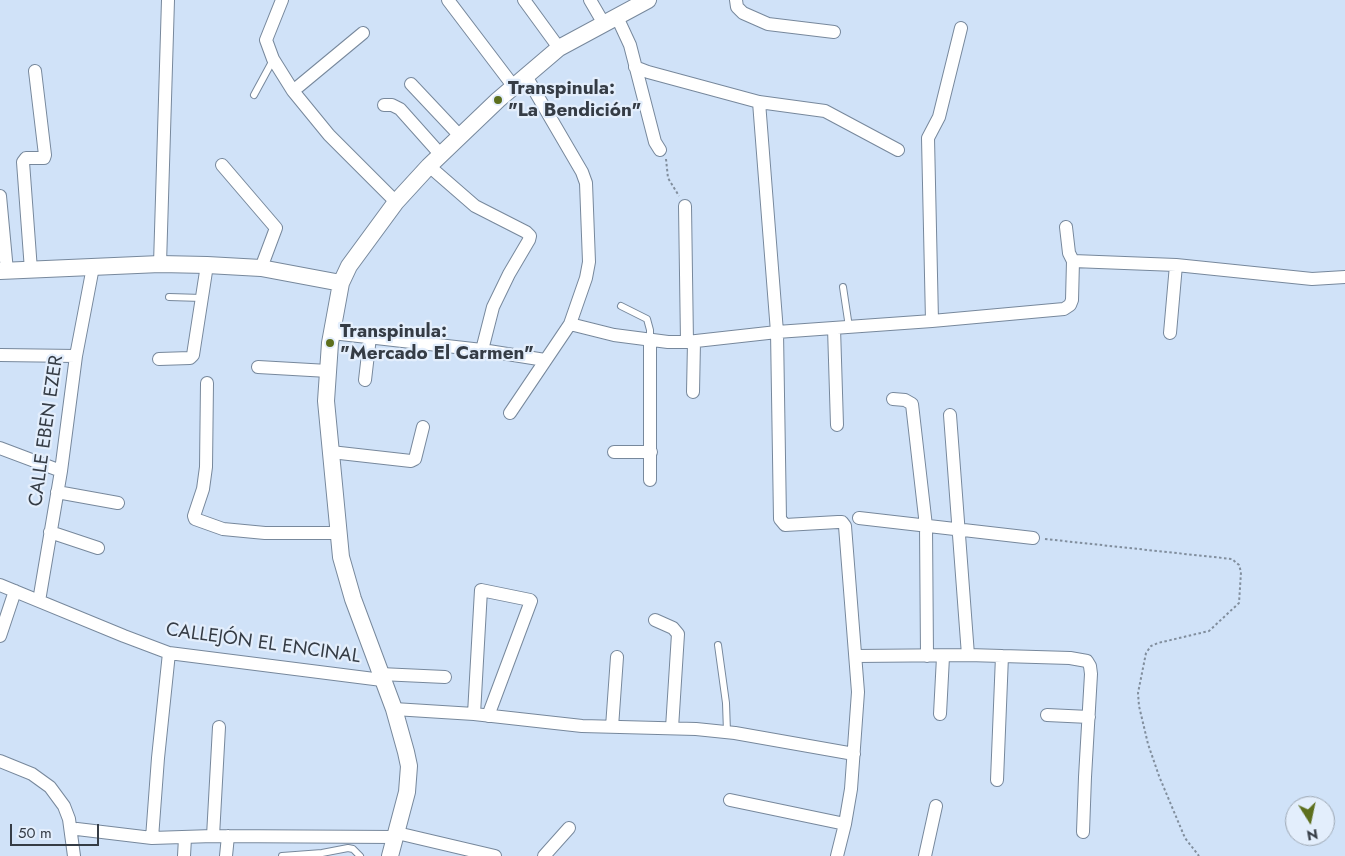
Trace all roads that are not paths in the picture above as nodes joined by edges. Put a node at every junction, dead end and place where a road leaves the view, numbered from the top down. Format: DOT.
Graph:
graph roads {
  1 [pos="168,0"];
  2 [pos="282,0"];
  3 [pos="448,0"];
  4 [pos="524,0"];
  5 [pos="590,0"];
  6 [pos="647,0"];
  7 [pos="736,0"];
  8 [pos="610,21"];
  9 [pos="961,28"];
  10 [pos="834,32"];
  11 [pos="363,33"];
  12 [pos="559,48"];
  13 [pos="273,59"];
  14 [pos="635,67"];
  15 [pos="35,71"];
  16 [pos="526,76"];
  17 [pos="411,84"];
  18 [pos="514,87"];
  19 [pos="293,91"];
  20 [pos="254,95"];
  21 [pos="759,102"];
  22 [pos="384,105"];
  23 [pos="460,136"];
  24 [pos="660,150"];
  25 [pos="898,150"];
  26 [pos="435,160"];
  27 [pos="222,166"];
  28 [pos="0,196"];
  29 [pos="396,202"];
  30 [pos="686,206"];
  31 [pos="1066,227"];
  32 [pos="1073,261"];
  33 [pos="160,264"];
  34 [pos="207,265"];
  35 [pos="1176,265"];
  36 [pos="93,267"];
  37 [pos="261,268"];
  38 [pos="31,270"];
  39 [pos="3,271"];
  40 [pos="1345,277"];
  41 [pos="341,283"];
  42 [pos="844,287"];
  43 [pos="169,298"];
  44 [pos="202,298"];
  45 [pos="621,306"];
  46 [pos="932,321"];
  47 [pos="570,324"];
  48 [pos="849,327"];
  49 [pos="834,328"];
  50 [pos="777,332"];
  51 [pos="332,333"];
  52 [pos="1170,333"];
  53 [pos="370,337"];
  54 [pos="650,340"];
  55 [pos="690,342"];
  56 [pos="482,350"];
  57 [pos="0,356"];
  58 [pos="76,356"];
  59 [pos="159,359"];
  60 [pos="545,360"];
  61 [pos="258,367"];
  62 [pos="328,370"];
  63 [pos="365,380"];
  64 [pos="207,383"];
  65 [pos="693,392"];
  66 [pos="893,399"];
  67 [pos="510,413"];
  68 [pos="950,415"];
  69 [pos="837,425"];
  70 [pos="423,427"];
  71 [pos="0,448"];
  72 [pos="331,452"];
  73 [pos="614,452"];
  74 [pos="651,452"];
  75 [pos="61,471"];
  76 [pos="650,480"];
  77 [pos="57,492"];
  78 [pos="118,503"];
  79 [pos="859,518"];
  80 [pos="926,526"];
  81 [pos="958,530"];
  82 [pos="50,532"];
  83 [pos="339,533"];
  84 [pos="1033,538"];
  85 [pos="98,548"];
  86 [pos="0,584"];
  87 [pos="15,591"];
  88 [pos="39,601"];
  89 [pos="655,620"];
  90 [pos="0,636"];
  91 [pos="718,645"];
  92 [pos="169,653"];
  93 [pos="968,655"];
  94 [pos="617,656"];
  95 [pos="856,656"];
  96 [pos="927,656"];
  97 [pos="1002,656"];
  98 [pos="943,657"];
  99 [pos="381,677"];
  100 [pos="445,677"];
  101 [pos="394,709"];
  102 [pos="474,714"];
  103 [pos="940,714"];
  104 [pos="1047,715"];
  105 [pos="488,716"];
  106 [pos="1089,718"];
  107 [pos="219,727"];
  108 [pos="612,727"];
  109 [pos="672,728"];
  110 [pos="727,732"];
  111 [pos="854,754"];
  112 [pos="0,761"];
  113 [pos="997,780"];
  114 [pos="730,800"];
  115 [pos="936,806"];
  116 [pos="845,824"];
  117 [pos="569,828"];
  118 [pos="72,831"];
  119 [pos="1083,832"];
  120 [pos="396,835"];
  121 [pos="213,836"];
  122 [pos="228,836"];
  123 [pos="152,838"];
  124 [pos="185,838"];
  125 [pos="323,854"];
  126 [pos="841,855"];
  127 [pos="74,856"];
  128 [pos="184,856"];
  129 [pos="226,856"];
  130 [pos="282,856"];
  131 [pos="360,856"];
  132 [pos="390,856"];
  133 [pos="495,856"];
  134 [pos="544,856"];
  135 [pos="925,856"];
  1 -- 33 [label="street"];
  2 -- 13 [label="street"];
  3 -- 18 [label="street"];
  4 -- 12 [label="street"];
  5 -- 8 [label="street"];
  6 -- 8 [label="street"];
  7 -- 10 [label="street"];
  8 -- 12 [label="street"];
  8 -- 14 [label="street"];
  9 -- 46 [label="street"];
  11 -- 19 [label="street"];
  12 -- 16 [label="street"];
  13 -- 19 [label="street"];
  13 -- 20 [label="lane"];
  14 -- 21 [label="street"];
  14 -- 24 [label="street"];
  15 -- 38 [label="street"];
  16 -- 18 [label="street"];
  16 -- 47 [label="street"];
  17 -- 23 [label="street"];
  18 -- 23 [label="street"];
  19 -- 29 [label="street"];
  21 -- 25 [label="street"];
  21 -- 50 [label="street"];
  22 -- 26 [label="street"];
  23 -- 26 [label="street"];
  26 -- 29 [label="street"];
  26 -- 56 [label="street"];
  27 -- 37 [label="street"];
  28 -- 39 [label="street"];
  29 -- 41 [label="street"];
  30 -- 55 [label="street"];
  31 -- 32 [label="street"];
  32 -- 35 [label="street"];
  32 -- 46 [label="street"];
  33 -- 34 [label="street"];
  33 -- 36 [label="street"];
  34 -- 37 [label="street"];
  34 -- 44 [label="street"];
  35 -- 40 [label="street"];
  35 -- 52 [label="street"];
  36 -- 38 [label="street"];
  36 -- 58 [label="street, CALLE EBEN EZER"];
  37 -- 41 [label="street"];
  38 -- 39 [label="street"];
  41 -- 51 [label="street"];
  42 -- 48 [label="lane"];
  43 -- 44 [label="lane"];
  44 -- 59 [label="street"];
  45 -- 54 [label="lane"];
  46 -- 48 [label="street"];
  47 -- 54 [label="street"];
  47 -- 60 [label="street"];
  48 -- 49 [label="street"];
  49 -- 50 [label="street"];
  49 -- 69 [label="street"];
  50 -- 55 [label="street"];
  50 -- 95 [label="street"];
  51 -- 53 [label="street"];
  51 -- 62 [label="street"];
  53 -- 56 [label="street"];
  53 -- 63 [label="street"];
  54 -- 55 [label="street"];
  54 -- 74 [label="street"];
  55 -- 65 [label="street"];
  56 -- 60 [label="street"];
  57 -- 58 [label="street"];
  58 -- 75 [label="street, CALLE EBEN EZER"];
  60 -- 67 [label="street"];
  61 -- 62 [label="street"];
  62 -- 72 [label="street"];
  64 -- 83 [label="street"];
  66 -- 80 [label="street"];
  68 -- 81 [label="street"];
  70 -- 72 [label="street"];
  71 -- 75 [label="street"];
  72 -- 83 [label="street"];
  73 -- 74 [label="street"];
  74 -- 76 [label="street"];
  75 -- 77 [label="street, CALLE EBEN EZER"];
  77 -- 78 [label="street"];
  77 -- 82 [label="street, CALLE EBEN EZER"];
  79 -- 80 [label="street"];
  80 -- 81 [label="street"];
  80 -- 96 [label="street"];
  81 -- 84 [label="street"];
  81 -- 93 [label="street"];
  82 -- 85 [label="street"];
  82 -- 88 [label="street, CALLE EBEN EZER"];
  83 -- 99 [label="street"];
  86 -- 87 [label="street, CALLEJÓN EL ENCINAL"];
  87 -- 88 [label="street, CALLEJÓN EL ENCINAL"];
  87 -- 90 [label="street"];
  88 -- 92 [label="street, CALLEJÓN EL ENCINAL"];
  89 -- 109 [label="street"];
  91 -- 110 [label="lane"];
  92 -- 99 [label="street, CALLEJÓN EL ENCINAL"];
  92 -- 123 [label="street"];
  93 -- 97 [label="street"];
  93 -- 98 [label="street"];
  94 -- 108 [label="street"];
  95 -- 96 [label="street"];
  95 -- 111 [label="street"];
  96 -- 98 [label="street"];
  97 -- 106 [label="street"];
  97 -- 113 [label="street"];
  98 -- 103 [label="street"];
  99 -- 100 [label="street, CALLEJÓN EL ENCINAL"];
  99 -- 101 [label="street"];
  101 -- 102 [label="street"];
  101 -- 120 [label="street"];
  102 -- 105 [label="street"];
  102 -- 105 [label="street"];
  104 -- 106 [label="street"];
  105 -- 108 [label="street"];
  106 -- 119 [label="street"];
  107 -- 121 [label="street"];
  108 -- 109 [label="street"];
  109 -- 110 [label="street"];
  110 -- 111 [label="street"];
  111 -- 116 [label="street"];
  112 -- 118 [label="street"];
  114 -- 116 [label="street"];
  115 -- 135 [label="street"];
  116 -- 126 [label="street"];
  117 -- 134 [label="street"];
  118 -- 123 [label="street"];
  118 -- 127 [label="street"];
  120 -- 122 [label="street"];
  120 -- 132 [label="street"];
  120 -- 133 [label="street"];
  121 -- 122 [label="street"];
  121 -- 124 [label="street"];
  122 -- 129 [label="street"];
  123 -- 124 [label="street"];
  124 -- 128 [label="street"];
  125 -- 130 [label="lane"];
  125 -- 131 [label="lane"];
}
